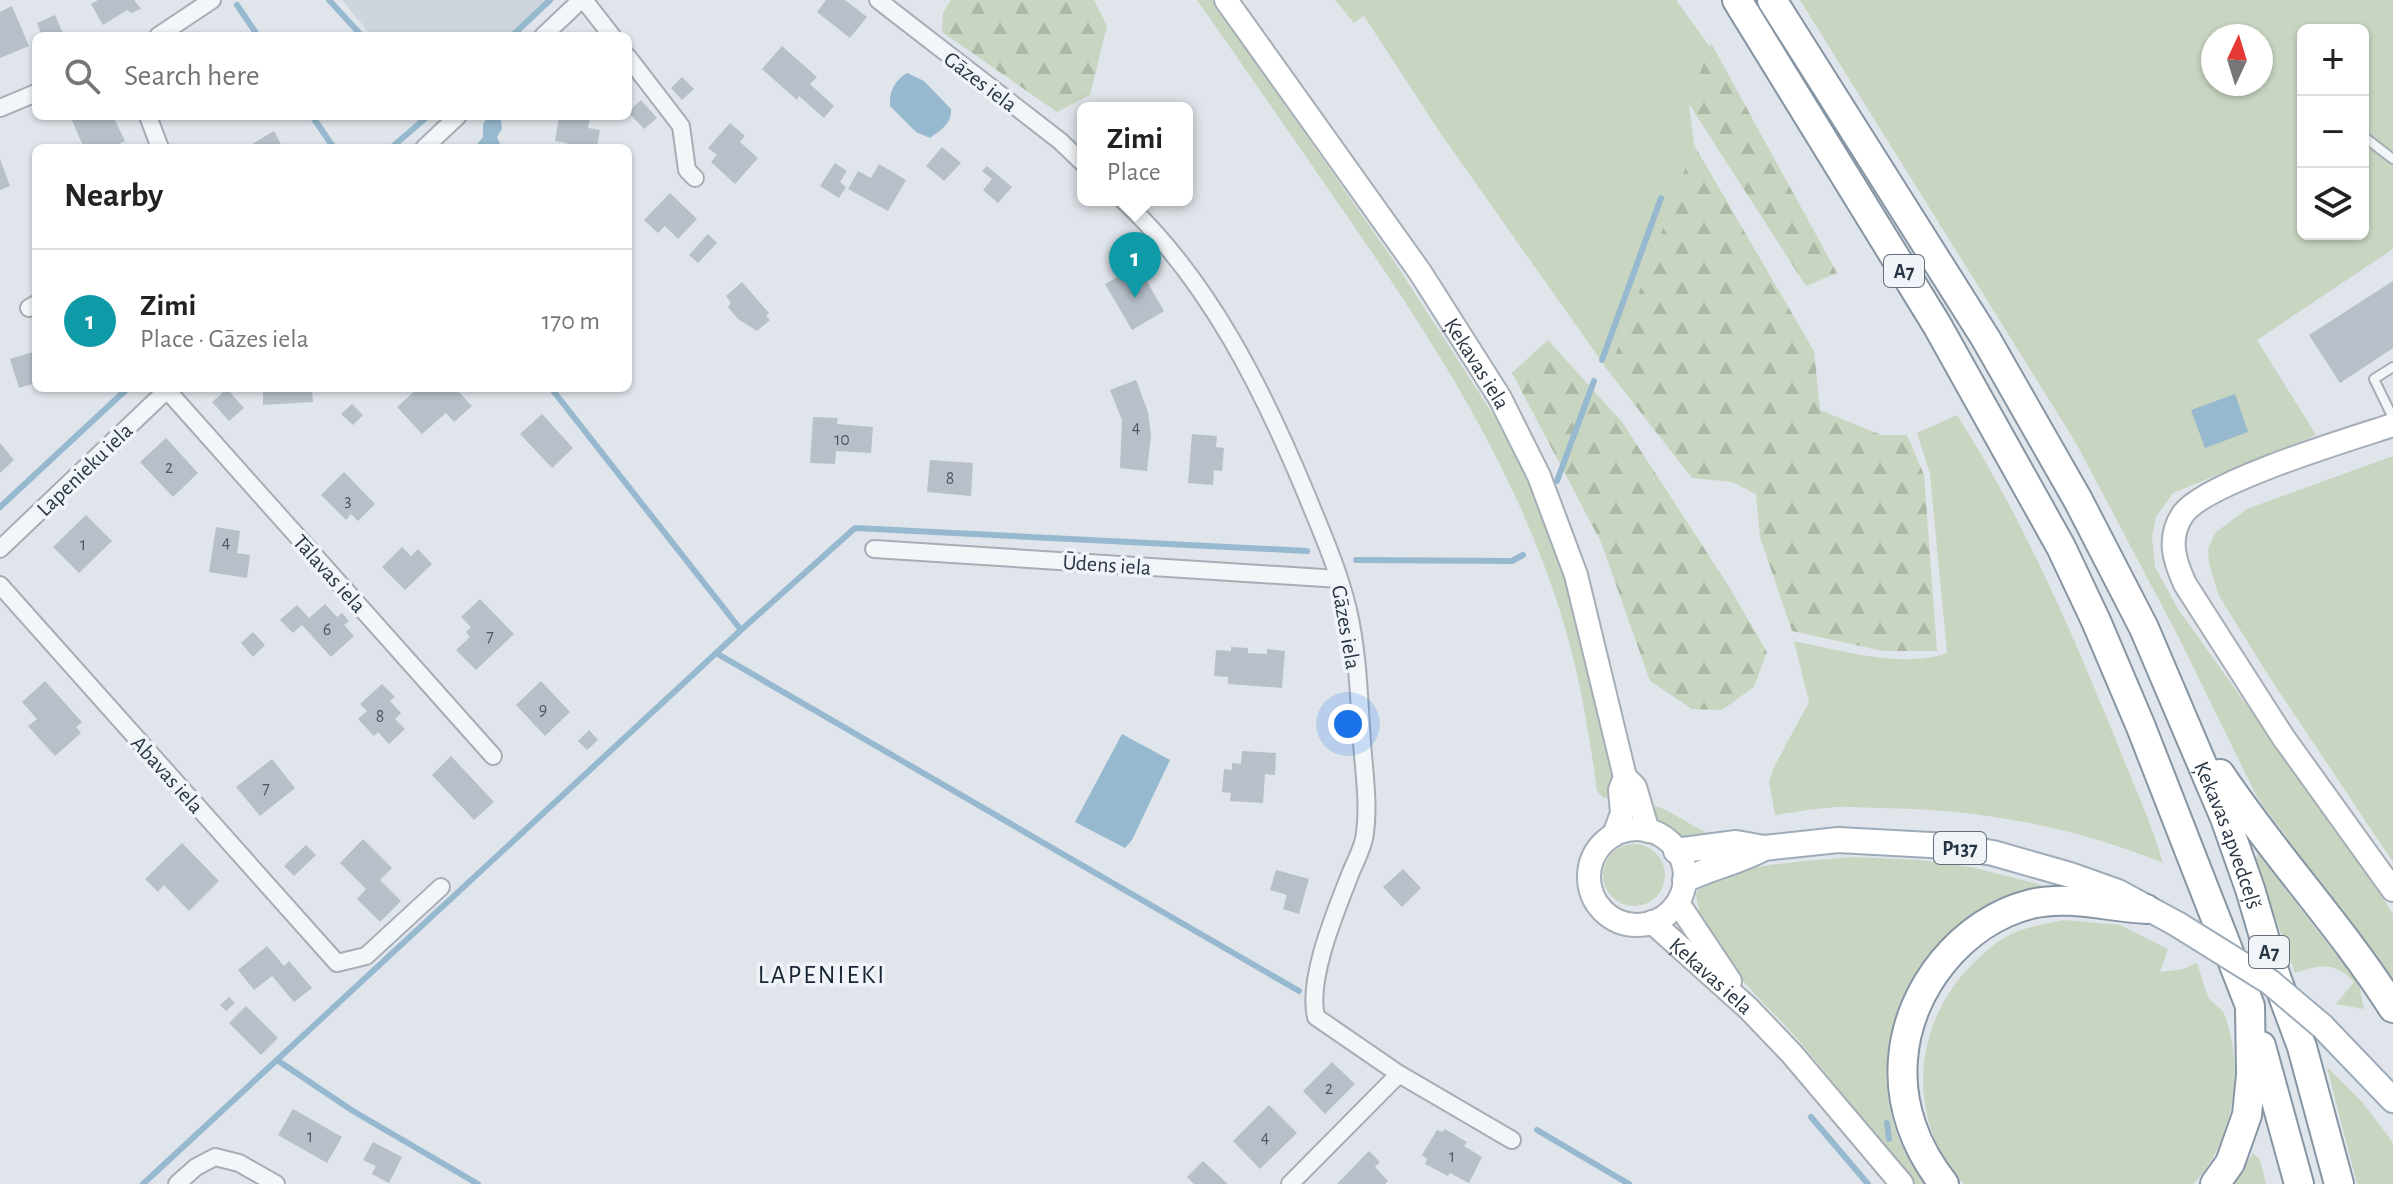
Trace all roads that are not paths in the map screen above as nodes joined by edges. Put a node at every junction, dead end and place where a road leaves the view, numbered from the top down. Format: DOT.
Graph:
graph roads {
  1 [pos="212,0"];
  2 [pos="582,0"];
  3 [pos="878,0"];
  4 [pos="1226,0"];
  5 [pos="1737,0"];
  6 [pos="1772,0"];
  7 [pos="164,32"];
  8 [pos="547,32"];
  9 [pos="609,32"];
  10 [pos="632,62"];
  11 [pos="32,95"];
  12 [pos="0,108"];
  13 [pos="150,120"];
  14 [pos="454,120"];
  15 [pos="2369,141"];
  16 [pos="158,144"];
  17 [pos="428,144"];
  18 [pos="1077,157"];
  19 [pos="2393,159"];
  20 [pos="695,178"];
  21 [pos="1128,206"];
  22 [pos="2393,367"];
  23 [pos="165,392"];
  24 [pos="171,392"];
  25 [pos="2393,418"];
  26 [pos="2393,425"];
  27 [pos="0,549"];
  28 [pos="874,549"];
  29 [pos="1339,579"];
  30 [pos="0,585"];
  31 [pos="2186,725"];
  32 [pos="493,756"];
  33 [pos="1625,777"];
  34 [pos="1648,831"];
  35 [pos="1614,835"];
  36 [pos="1764,848"];
  37 [pos="1676,851"];
  38 [pos="441,887"];
  39 [pos="2393,890"];
  40 [pos="1681,892"];
  41 [pos="2146,909"];
  42 [pos="1652,922"];
  43 [pos="2250,1006"];
  44 [pos="1748,1008"];
  45 [pos="2393,1008"];
  46 [pos="1399,1074"];
  47 [pos="2393,1100"];
  48 [pos="1512,1140"];
  49 [pos="177,1184"];
  50 [pos="276,1184"];
  51 [pos="1290,1184"];
  52 [pos="1902,1184"];
  53 [pos="1944,1184"];
  54 [pos="2215,1184"];
  55 [pos="2299,1184"];
  56 [pos="2339,1184"];
  1 -- 7 [label="street"];
  2 -- 8 [label="street"];
  2 -- 9 [label="street"];
  3 -- 18 [label="street, Gāzes iela"];
  4 -- 33 [label="main road, Ķekavas iela"];
  5 -- 43 [label="highway, A7"];
  6 -- 31 [label="highway, Ķekavas apvedceļš / A7"];
  10 -- 20 [label="street"];
  11 -- 12 [label="street"];
  13 -- 16 [label="street"];
  14 -- 17 [label="street"];
  15 -- 19 [label="lane"];
  21 -- 29 [label="street, Gāzes iela"];
  22 -- 25 [label="lane"];
  23 -- 27 [label="street, Lapenieku iela"];
  24 -- 32 [label="street, Tālavas iela"];
  26 -- 39 [label="main road"];
  28 -- 29 [label="street, Ūdens iela"];
  29 -- 46 [label="street, Gāzes iela"];
  30 -- 38 [label="street, Abavas iela"];
  31 -- 45 [label="highway"];
  31 -- 56 [label="highway, Ķekavas apvedceļš / A7"];
  33 -- 34 [label="main road, Ķekavas iela"];
  33 -- 35 [label="main road, Ķekavas iela"];
  34 -- 35 [label="main road"];
  34 -- 37 [label="main road"];
  35 -- 42 [label="main road, Ķekavas iela"];
  36 -- 37 [label="main road, P137"];
  36 -- 40 [label="main road, P137"];
  36 -- 41 [label="main road, P137"];
  37 -- 40 [label="main road, Ķekavas iela"];
  40 -- 42 [label="main road, Ķekavas iela"];
  40 -- 44 [label="main road, Ķekavas iela"];
  41 -- 47 [label="main road, P137, bridge"];
  41 -- 53 [label="highway"];
  42 -- 44 [label="main road, Ķekavas iela"];
  43 -- 54 [label="highway, A7"];
  43 -- 55 [label="highway, A7"];
  44 -- 52 [label="main road"];
  46 -- 48 [label="street, Gāzes iela"];
  46 -- 51 [label="street"];
  49 -- 50 [label="street"];
}
